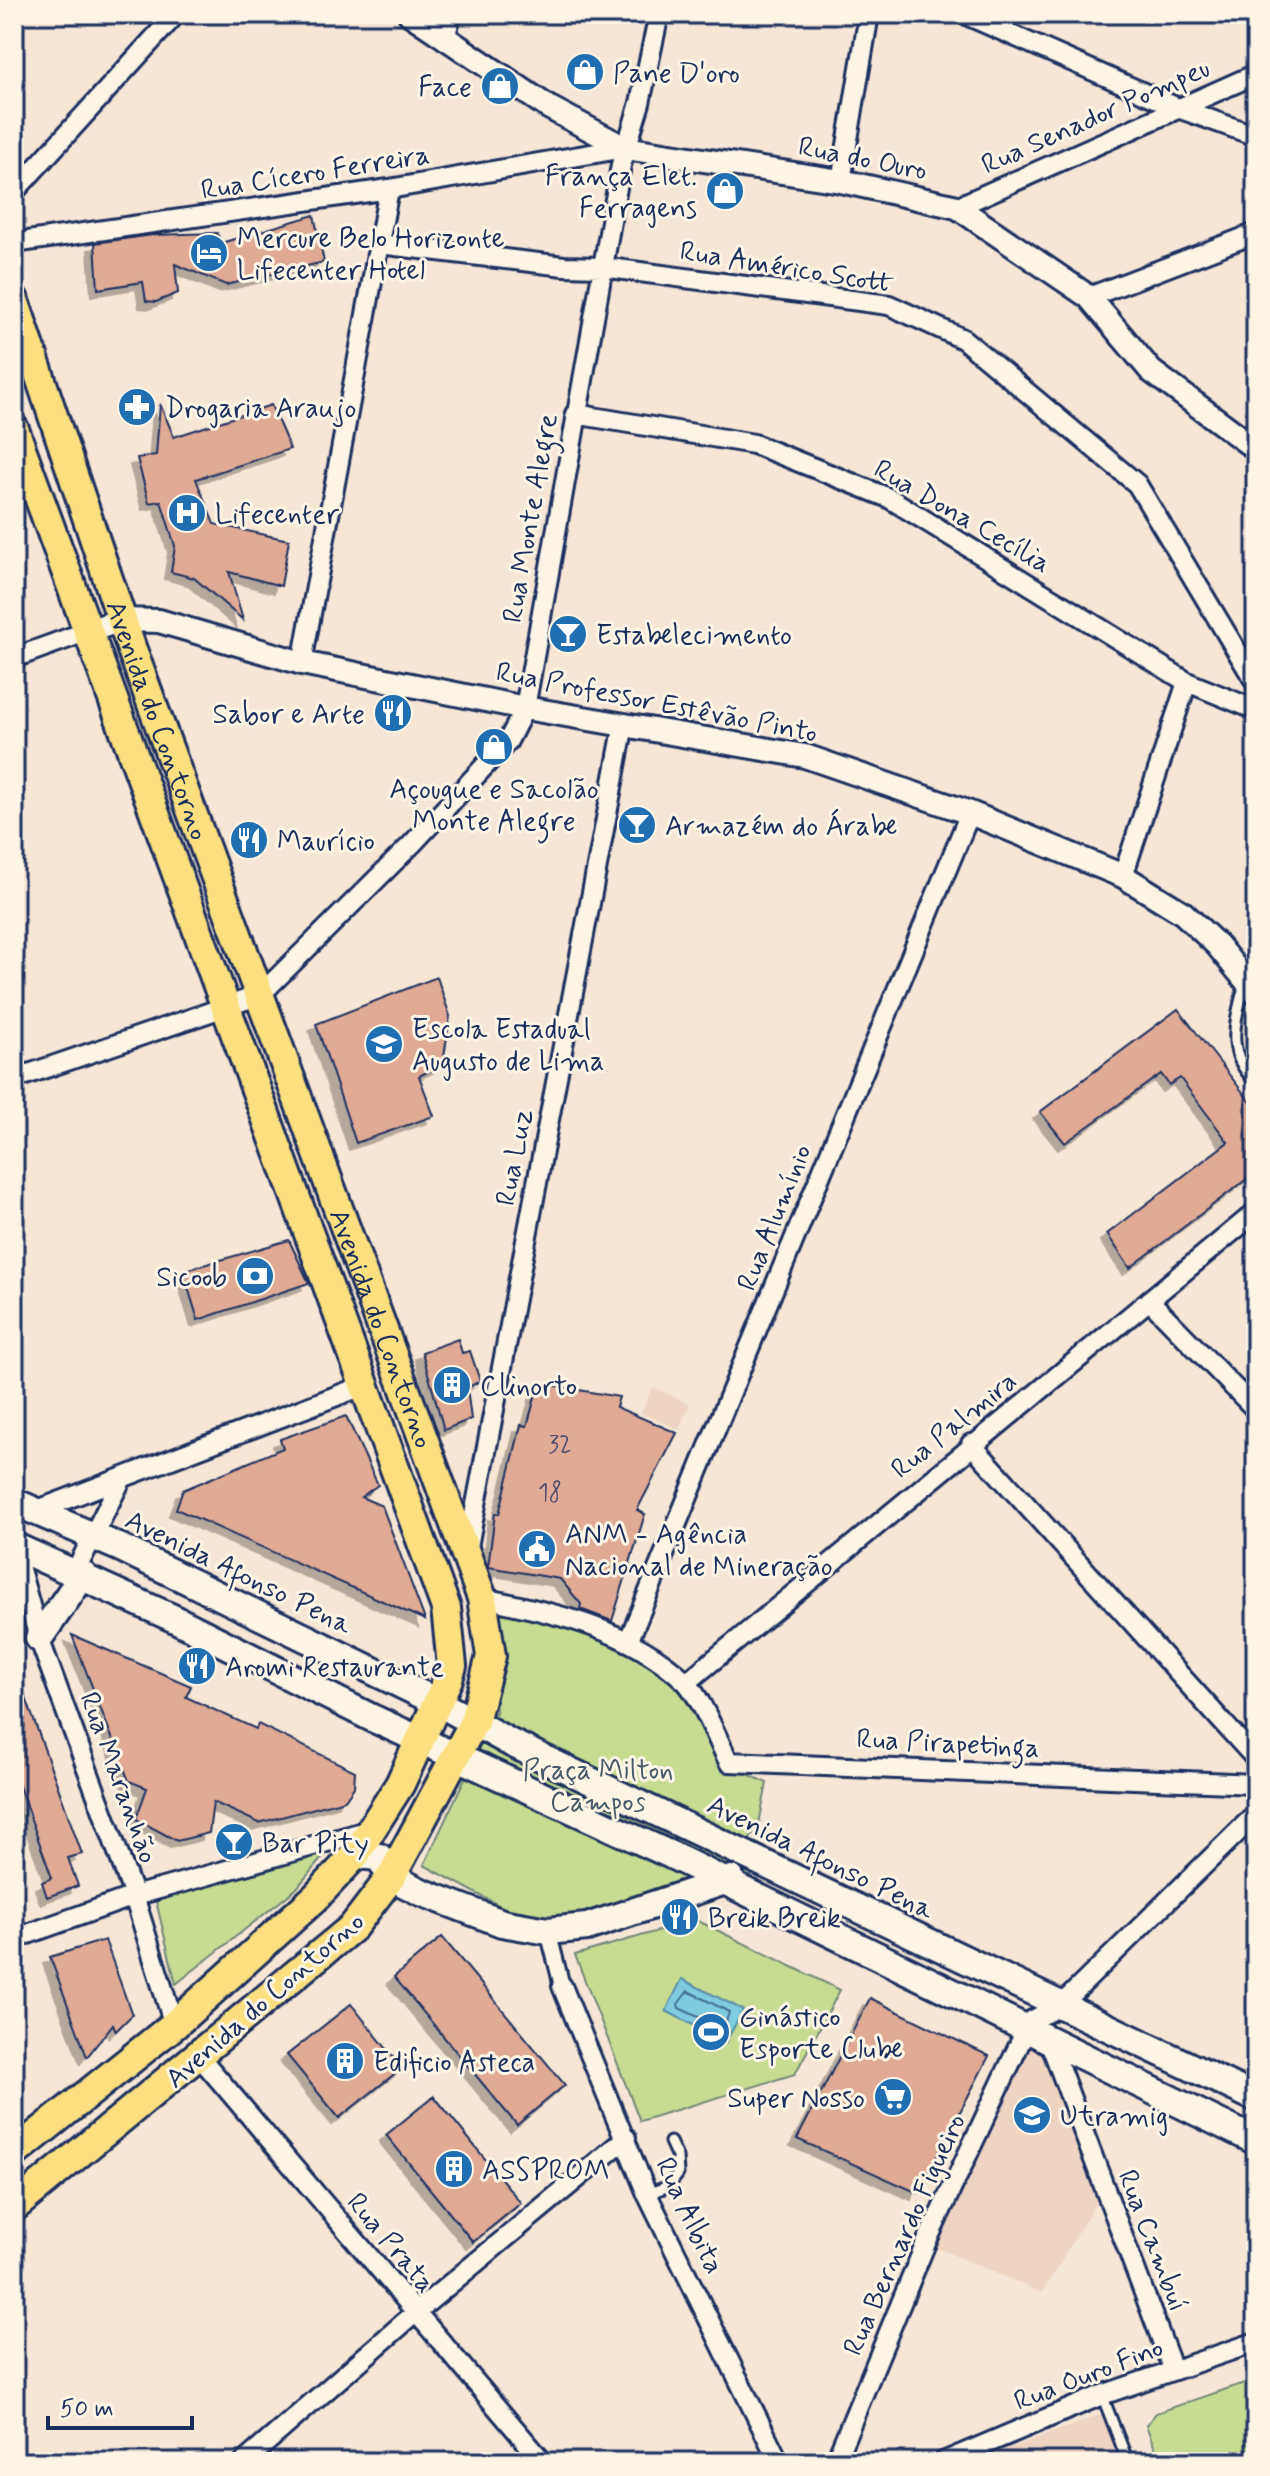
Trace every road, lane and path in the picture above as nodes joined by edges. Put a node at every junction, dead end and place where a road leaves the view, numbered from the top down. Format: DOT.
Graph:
graph roads {
  1 [pos="176,14"];
  2 [pos="410,14"];
  3 [pos="451,14"];
  4 [pos="659,14"];
  5 [pos="869,14"];
  6 [pos="964,14"];
  7 [pos="445,40"];
  8 [pos="1256,74"];
  9 [pos="1178,108"];
  10 [pos="1256,136"];
  11 [pos="625,148"];
  12 [pos="841,181"];
  13 [pos="389,189"];
  14 [pos="14,192"];
  15 [pos="957,207"];
  16 [pos="1256,233"];
  17 [pos="14,243"];
  18 [pos="379,244"];
  19 [pos="602,267"];
  20 [pos="1089,297"];
  21 [pos="14,300"];
  22 [pos="575,414"];
  23 [pos="14,429"];
  24 [pos="1256,449"];
  25 [pos="122,620"];
  26 [pos="88,631"];
  27 [pos="14,658"];
  28 [pos="302,663"];
  29 [pos="1187,682"];
  30 [pos="1256,683"];
  31 [pos="525,708"];
  32 [pos="1256,710"];
  33 [pos="624,724"];
  34 [pos="970,813"];
  35 [pos="1123,876"];
  36 [pos="1251,986"];
  37 [pos="260,995"];
  38 [pos="227,1004"];
  39 [pos="14,1079"];
  40 [pos="1256,1082"];
  41 [pos="1256,1212"];
  42 [pos="1149,1300"];
  43 [pos="365,1385"];
  44 [pos="1256,1410"];
  45 [pos="971,1444"];
  46 [pos="122,1478"];
  47 [pos="24,1507"];
  48 [pos="92,1536"];
  49 [pos="14,1547"];
  50 [pos="466,1555"];
  51 [pos="79,1574"];
  52 [pos="482,1598"];
  53 [pos="39,1638"];
  54 [pos="628,1642"];
  55 [pos="687,1682"];
  56 [pos="437,1702"];
  57 [pos="474,1722"];
  58 [pos="421,1740"];
  59 [pos="459,1756"];
  60 [pos="1256,1759"];
  61 [pos="1256,1785"];
  62 [pos="1256,1814"];
  63 [pos="370,1830"];
  64 [pos="355,1855"];
  65 [pos="391,1877"];
  66 [pos="791,1878"];
  67 [pos="722,1880"];
  68 [pos="134,1896"];
  69 [pos="548,1931"];
  70 [pos="14,1939"];
  71 [pos="562,1986"];
  72 [pos="1060,2006"];
  73 [pos="174,2025"];
  74 [pos="1032,2032"];
  75 [pos="199,2056"];
  76 [pos="1256,2098"];
  77 [pos="626,2138"];
  78 [pos="1256,2141"];
  79 [pos="670,2142"];
  80 [pos="14,2153"];
  81 [pos="647,2194"];
  82 [pos="14,2207"];
  83 [pos="415,2313"];
  84 [pos="1256,2342"];
  85 [pos="1173,2370"];
  86 [pos="1102,2395"];
  87 [pos="244,2462"];
  88 [pos="543,2462"];
  89 [pos="779,2462"];
  90 [pos="835,2462"];
  91 [pos="943,2462"];
  92 [pos="1128,2462"];
  1 -- 14 [label="street"];
  2 -- 7 [label="street, Rua do Ouro"];
  3 -- 7 [label="street"];
  4 -- 11 [label="street, Rua Monte Alegre"];
  5 -- 12 [label="street"];
  6 -- 9 [label="street"];
  7 -- 11 [label="street, Rua do Ouro"];
  8 -- 9 [label="street, Rua Senador Pompeu"];
  9 -- 10 [label="street"];
  9 -- 15 [label="street, Rua Senador Pompeu"];
  11 -- 12 [label="street, Rua do Ouro"];
  11 -- 13 [label="street, Rua Cícero Ferreira"];
  11 -- 19 [label="street, Rua Monte Alegre"];
  12 -- 15 [label="street, Rua do Ouro"];
  13 -- 17 [label="street, Rua Cícero Ferreira"];
  13 -- 18 [label="street"];
  15 -- 20 [label="street, Rua do Ouro"];
  16 -- 20 [label="street"];
  18 -- 19 [label="street, Rua Américo Scott"];
  18 -- 28 [label="street"];
  19 -- 22 [label="street, Rua Monte Alegre"];
  19 -- 30 [label="street, Rua Américo Scott"];
  20 -- 24 [label="street, Rua do Ouro"];
  21 -- 25 [label="main road, Avenida do Contorno"];
  22 -- 29 [label="street, Rua Dona Cecília"];
  22 -- 31 [label="street, Rua Monte Alegre"];
  23 -- 26 [label="main road, Avenida do Contorno"];
  25 -- 26 [label="street, Rua Professor Estêvão Pinto"];
  25 -- 28 [label="street, Rua Professor Estêvão Pinto"];
  25 -- 37 [label="main road, Avenida do Contorno"];
  26 -- 27 [label="street"];
  26 -- 38 [label="main road, Avenida do Contorno"];
  28 -- 31 [label="street, Rua Professor Estêvão Pinto"];
  29 -- 32 [label="street, Rua Dona Cecília"];
  29 -- 35 [label="street"];
  31 -- 33 [label="street, Rua Professor Estêvão Pinto"];
  31 -- 37 [label="street, Rua Monte Alegre"];
  33 -- 34 [label="street, Rua Professor Estêvão Pinto"];
  33 -- 50 [label="street, Rua Luz"];
  34 -- 35 [label="street, Rua Professor Estêvão Pinto"];
  34 -- 54 [label="street, Rua Alumínio"];
  35 -- 36 [label="street, Rua Professor Estêvão Pinto"];
  36 -- 40 [label="lane"];
  37 -- 38 [label="street, Rua Monte Alegre"];
  37 -- 50 [label="main road, Avenida do Contorno"];
  38 -- 39 [label="street, Rua Monte Alegre"];
  38 -- 43 [label="main road, Avenida do Contorno"];
  41 -- 42 [label="street, Rua Palmira"];
  42 -- 44 [label="street"];
  42 -- 45 [label="street, Rua Palmira"];
  43 -- 46 [label="street"];
  43 -- 56 [label="main road, Avenida do Contorno"];
  45 -- 55 [label="street, Rua Palmira"];
  45 -- 60 [label="street"];
  46 -- 47 [label="street"];
  46 -- 48 [label="street"];
  47 -- 48 [label="main road, Avenida Afonso Pena"];
  48 -- 51 [label="street"];
  48 -- 56 [label="main road, Avenida Afonso Pena"];
  49 -- 51 [label="main road"];
  49 -- 53 [label="street, Rua Maranhão"];
  50 -- 52 [label="main road, Avenida do Contorno"];
  51 -- 53 [label="main road"];
  51 -- 58 [label="main road"];
  52 -- 54 [label="street"];
  52 -- 57 [label="main road, Avenida do Contorno"];
  53 -- 68 [label="street, Rua Maranhão"];
  54 -- 55 [label="street"];
  55 -- 61 [label="street, Rua Pirapetinga"];
  56 -- 57 [label="main road, Avenida Afonso Pena"];
  56 -- 58 [label="main road, Avenida do Contorno"];
  57 -- 59 [label="main road, Avenida do Contorno"];
  57 -- 66 [label="main road, Avenida Afonso Pena"];
  58 -- 59 [label="main road"];
  58 -- 63 [label="main road, Avenida do Contorno"];
  59 -- 65 [label="main road, Avenida do Contorno"];
  59 -- 67 [label="main road"];
  62 -- 72 [label="street"];
  63 -- 64 [label="main road, Avenida do Contorno"];
  63 -- 68 [label="street"];
  64 -- 65 [label="main road"];
  64 -- 73 [label="main road, Avenida do Contorno"];
  65 -- 69 [label="main road"];
  65 -- 75 [label="main road, Avenida do Contorno"];
  66 -- 67 [label="main road"];
  66 -- 72 [label="main road, Avenida Afonso Pena"];
  67 -- 69 [label="main road"];
  67 -- 74 [label="main road"];
  68 -- 70 [label="street"];
  68 -- 73 [label="street, Rua Maranhão"];
  69 -- 71 [label="street"];
  71 -- 77 [label="street, Rua Albita"];
  72 -- 74 [label="street"];
  72 -- 76 [label="main road, Avenida Afonso Pena"];
  73 -- 80 [label="main road, Avenida do Contorno"];
  74 -- 78 [label="main road"];
  74 -- 85 [label="street, Rua Cambuí"];
  74 -- 90 [label="street, Rua Bernardo Figueiro"];
  75 -- 82 [label="main road, Avenida do Contorno"];
  75 -- 83 [label="street, Rua Prata"];
  77 -- 81 [label="street, Rua Albita"];
  77 -- 83 [label="street"];
  79 -- 81 [label="lane"];
  81 -- 89 [label="street, Rua Albita"];
  83 -- 87 [label="street"];
  83 -- 88 [label="street, Rua Prata"];
  84 -- 85 [label="street, Rua Ouro Fino"];
  85 -- 86 [label="street, Rua Ouro Fino"];
  86 -- 91 [label="street, Rua Ouro Fino"];
  86 -- 92 [label="lane"];
}
